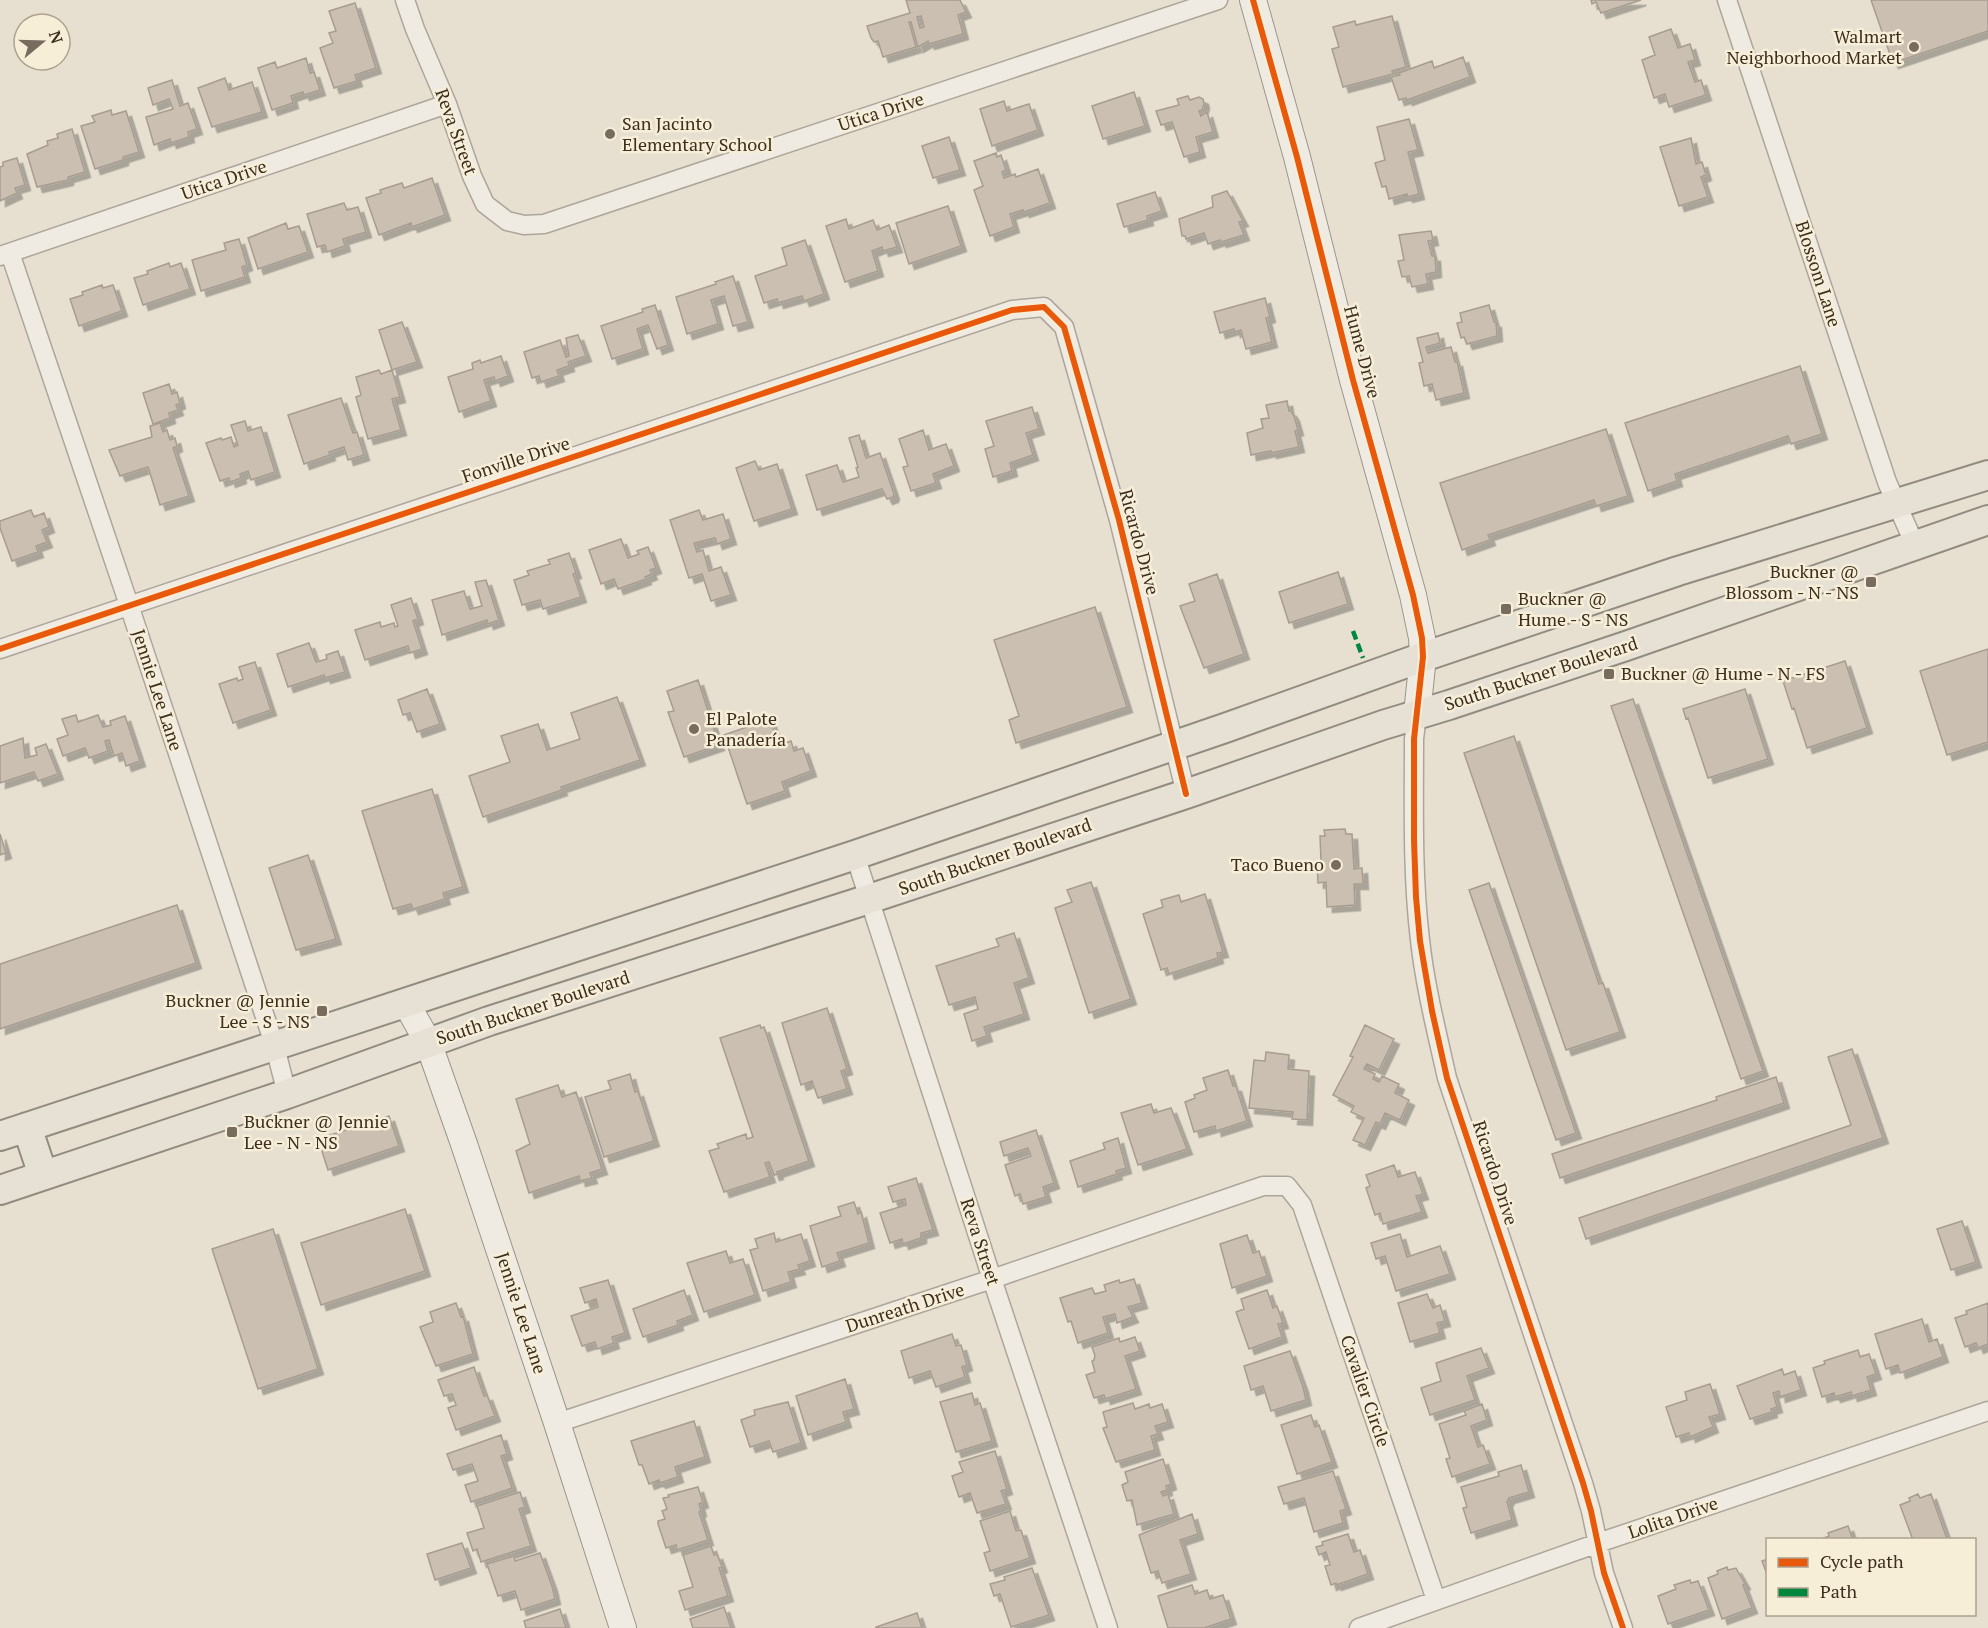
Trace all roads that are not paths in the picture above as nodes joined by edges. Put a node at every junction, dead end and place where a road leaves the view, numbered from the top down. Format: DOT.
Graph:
graph roads {
  1 [pos="405,0"];
  2 [pos="1218,0"];
  3 [pos="1253,0"];
  4 [pos="1727,0"];
  5 [pos="447,104"];
  6 [pos="544,224"];
  7 [pos="5,254"];
  8 [pos="1044,307"];
  9 [pos="1988,475"];
  10 [pos="1897,504"];
  11 [pos="1988,520"];
  12 [pos="1915,545"];
  13 [pos="129,605"];
  14 [pos="0,649"];
  15 [pos="1423,657"];
  16 [pos="1417,714"];
  17 [pos="1174,745"];
  18 [pos="1186,794"];
  19 [pos="855,855"];
  20 [pos="869,899"];
  21 [pos="406,1003"];
  22 [pos="428,1042"];
  23 [pos="275,1047"];
  24 [pos="287,1094"];
  25 [pos="27,1127"];
  26 [pos="0,1137"];
  27 [pos="43,1175"];
  28 [pos="1287,1186"];
  29 [pos="0,1190"];
  30 [pos="992,1279"];
  31 [pos="1988,1412"];
  32 [pos="558,1423"];
  33 [pos="1598,1543"];
  34 [pos="1436,1600"];
  35 [pos="623,1628"];
  36 [pos="1108,1628"];
  37 [pos="1359,1628"];
  38 [pos="1623,1628"];
  1 -- 5 [label="street, Reva Street"];
  2 -- 6 [label="street, Utica Drive"];
  3 -- 15 [label="street, Hume Drive"];
  4 -- 10 [label="street, Blossom Lane"];
  5 -- 6 [label="street, Reva Street"];
  5 -- 7 [label="street, Utica Drive"];
  7 -- 13 [label="street, Jennie Lee Lane"];
  8 -- 13 [label="street, Fonville Drive"];
  8 -- 17 [label="street, Ricardo Drive"];
  9 -- 10 [label="main road"];
  10 -- 12 [label="street, Blossom Lane"];
  10 -- 15 [label="main road"];
  11 -- 12 [label="main road, South Buckner Boulevard"];
  12 -- 16 [label="main road, South Buckner Boulevard"];
  13 -- 14 [label="street, Fonville Drive"];
  13 -- 23 [label="street, Jennie Lee Lane"];
  15 -- 16 [label="street, Hume Drive"];
  15 -- 17 [label="main road"];
  16 -- 18 [label="main road, South Buckner Boulevard"];
  16 -- 33 [label="street, Ricardo Drive"];
  17 -- 18 [label="street, Ricardo Drive"];
  17 -- 19 [label="main road"];
  18 -- 20 [label="main road, South Buckner Boulevard"];
  19 -- 20 [label="street, Reva Street"];
  19 -- 21 [label="main road"];
  20 -- 22 [label="main road, South Buckner Boulevard"];
  20 -- 30 [label="street, Reva Street"];
  21 -- 22 [label="street, Jennie Lee Lane"];
  21 -- 23 [label="main road"];
  22 -- 24 [label="main road, South Buckner Boulevard"];
  22 -- 32 [label="street, Jennie Lee Lane"];
  23 -- 24 [label="street, Jennie Lee Lane"];
  23 -- 25 [label="main road"];
  24 -- 27 [label="main road, South Buckner Boulevard"];
  25 -- 26 [label="main road"];
  25 -- 27 [label="main road"];
  27 -- 29 [label="main road, South Buckner Boulevard"];
  28 -- 30 [label="street, Dunreath Drive"];
  28 -- 34 [label="street, Cavalier Circle"];
  30 -- 32 [label="street, Dunreath Drive"];
  30 -- 36 [label="street, Reva Street"];
  31 -- 33 [label="street, Lolita Drive"];
  32 -- 35 [label="street, Jennie Lee Lane"];
  33 -- 34 [label="street, Lolita Drive"];
  33 -- 38 [label="street, Ricardo Drive"];
  34 -- 37 [label="street, Lolita Drive"];
}
